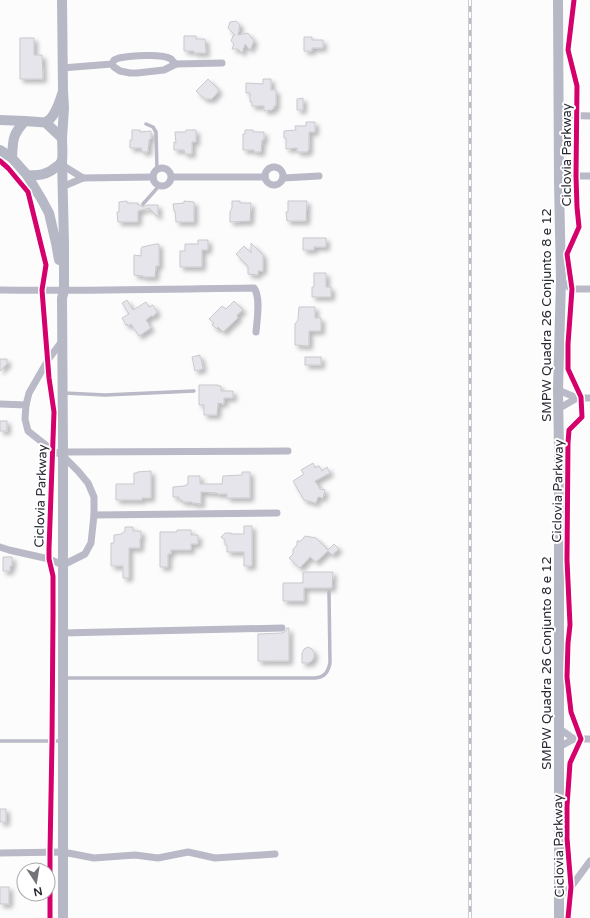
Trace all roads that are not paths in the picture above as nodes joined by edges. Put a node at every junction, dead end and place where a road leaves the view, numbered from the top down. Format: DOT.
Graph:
graph roads {
  1 [pos="62,0"];
  2 [pos="558,0"];
  3 [pos="222,63"];
  4 [pos="112,64"];
  5 [pos="176,64"];
  6 [pos="62,68"];
  7 [pos="63,91"];
  8 [pos="559,115"];
  9 [pos="590,116"];
  10 [pos="0,120"];
  11 [pos="25,121"];
  12 [pos="45,122"];
  13 [pos="146,124"];
  14 [pos="62,138"];
  15 [pos="0,150"];
  16 [pos="12,158"];
  17 [pos="62,163"];
  18 [pos="559,167"];
  19 [pos="157,169"];
  20 [pos="26,175"];
  21 [pos="319,176"];
  22 [pos="573,176"];
  23 [pos="590,176"];
  24 [pos="153,177"];
  25 [pos="172,177"];
  26 [pos="265,177"];
  27 [pos="83,178"];
  28 [pos="283,178"];
  29 [pos="559,183"];
  30 [pos="159,186"];
  31 [pos="62,187"];
  32 [pos="143,204"];
  33 [pos="561,280"];
  34 [pos="571,289"];
  35 [pos="590,289"];
  36 [pos="0,290"];
  37 [pos="62,293"];
  38 [pos="561,297"];
  39 [pos="256,332"];
  40 [pos="62,341"];
  41 [pos="558,390"];
  42 [pos="194,391"];
  43 [pos="63,393"];
  44 [pos="577,398"];
  45 [pos="590,398"];
  46 [pos="0,404"];
  47 [pos="26,405"];
  48 [pos="558,409"];
  49 [pos="288,451"];
  50 [pos="64,454"];
  51 [pos="277,513"];
  52 [pos="94,515"];
  53 [pos="0,547"];
  54 [pos="8,550"];
  55 [pos="0,554"];
  56 [pos="63,565"];
  57 [pos="329,592"];
  58 [pos="282,628"];
  59 [pos="62,632"];
  60 [pos="62,678"];
  61 [pos="560,729"];
  62 [pos="574,739"];
  63 [pos="590,739"];
  64 [pos="63,741"];
  65 [pos="0,742"];
  66 [pos="559,747"];
  67 [pos="62,852"];
  68 [pos="0,853"];
  69 [pos="275,854"];
  70 [pos="590,861"];
  71 [pos="559,897"];
  72 [pos="63,918"];
  73 [pos="559,918"];
  1 -- 6 [label="street"];
  2 -- 8 [label="street, SMPW Quadra 26 Conjunto 8 e 12"];
  3 -- 5 [label="street"];
  4 -- 5 [label="street"];
  4 -- 5 [label="street"];
  4 -- 6 [label="street"];
  6 -- 7 [label="street"];
  7 -- 12 [label="street"];
  7 -- 14 [label="street"];
  8 -- 9 [label="street"];
  8 -- 18 [label="street, SMPW Quadra 26 Conjunto 8 e 12"];
  10 -- 11 [label="street"];
  11 -- 12 [label="street"];
  11 -- 16 [label="street"];
  12 -- 14 [label="street"];
  13 -- 19 [label="lane"];
  14 -- 17 [label="street"];
  15 -- 16 [label="street"];
  16 -- 20 [label="street"];
  17 -- 20 [label="street"];
  17 -- 27 [label="street"];
  17 -- 31 [label="street"];
  18 -- 22 [label="street"];
  18 -- 29 [label="street, SMPW Quadra 26 Conjunto 8 e 12"];
  19 -- 24 [label="street"];
  19 -- 25 [label="street"];
  20 -- 37 [label="street"];
  21 -- 28 [label="street"];
  22 -- 23 [label="street"];
  22 -- 29 [label="street"];
  24 -- 27 [label="street"];
  24 -- 30 [label="street"];
  25 -- 26 [label="street"];
  25 -- 30 [label="street"];
  26 -- 28 [label="street"];
  26 -- 28 [label="street"];
  27 -- 31 [label="street"];
  29 -- 33 [label="street, SMPW Quadra 26 Conjunto 8 e 12"];
  30 -- 32 [label="lane"];
  31 -- 37 [label="street"];
  33 -- 34 [label="street"];
  33 -- 38 [label="street, SMPW Quadra 26 Conjunto 8 e 12"];
  34 -- 35 [label="street"];
  34 -- 38 [label="street"];
  36 -- 37 [label="street"];
  37 -- 39 [label="street"];
  37 -- 40 [label="street"];
  38 -- 41 [label="street, SMPW Quadra 26 Conjunto 8 e 12"];
  40 -- 43 [label="street"];
  40 -- 47 [label="street"];
  41 -- 44 [label="street"];
  41 -- 48 [label="street, SMPW Quadra 26 Conjunto 8 e 12"];
  42 -- 43 [label="lane"];
  43 -- 50 [label="street"];
  44 -- 45 [label="street"];
  44 -- 48 [label="street"];
  46 -- 47 [label="street"];
  47 -- 50 [label="street"];
  48 -- 61 [label="street, SMPW Quadra 26 Conjunto 8 e 12"];
  49 -- 50 [label="street"];
  50 -- 52 [label="street"];
  50 -- 56 [label="street"];
  51 -- 52 [label="street"];
  52 -- 56 [label="street"];
  53 -- 54 [label="street"];
  54 -- 55 [label="street"];
  54 -- 56 [label="street"];
  56 -- 59 [label="street"];
  57 -- 60 [label="lane"];
  58 -- 59 [label="street"];
  59 -- 60 [label="street"];
  60 -- 64 [label="street"];
  61 -- 62 [label="street"];
  61 -- 66 [label="street, SMPW Quadra 26 Conjunto 8 e 12"];
  62 -- 63 [label="street"];
  62 -- 66 [label="street"];
  64 -- 65 [label="lane"];
  64 -- 67 [label="street"];
  66 -- 71 [label="street, SMPW Quadra 26 Conjunto 8 e 12"];
  67 -- 68 [label="street"];
  67 -- 69 [label="street"];
  67 -- 72 [label="street"];
  70 -- 71 [label="street"];
  71 -- 73 [label="street, SMPW Quadra 26 Conjunto 8 e 12"];
}
